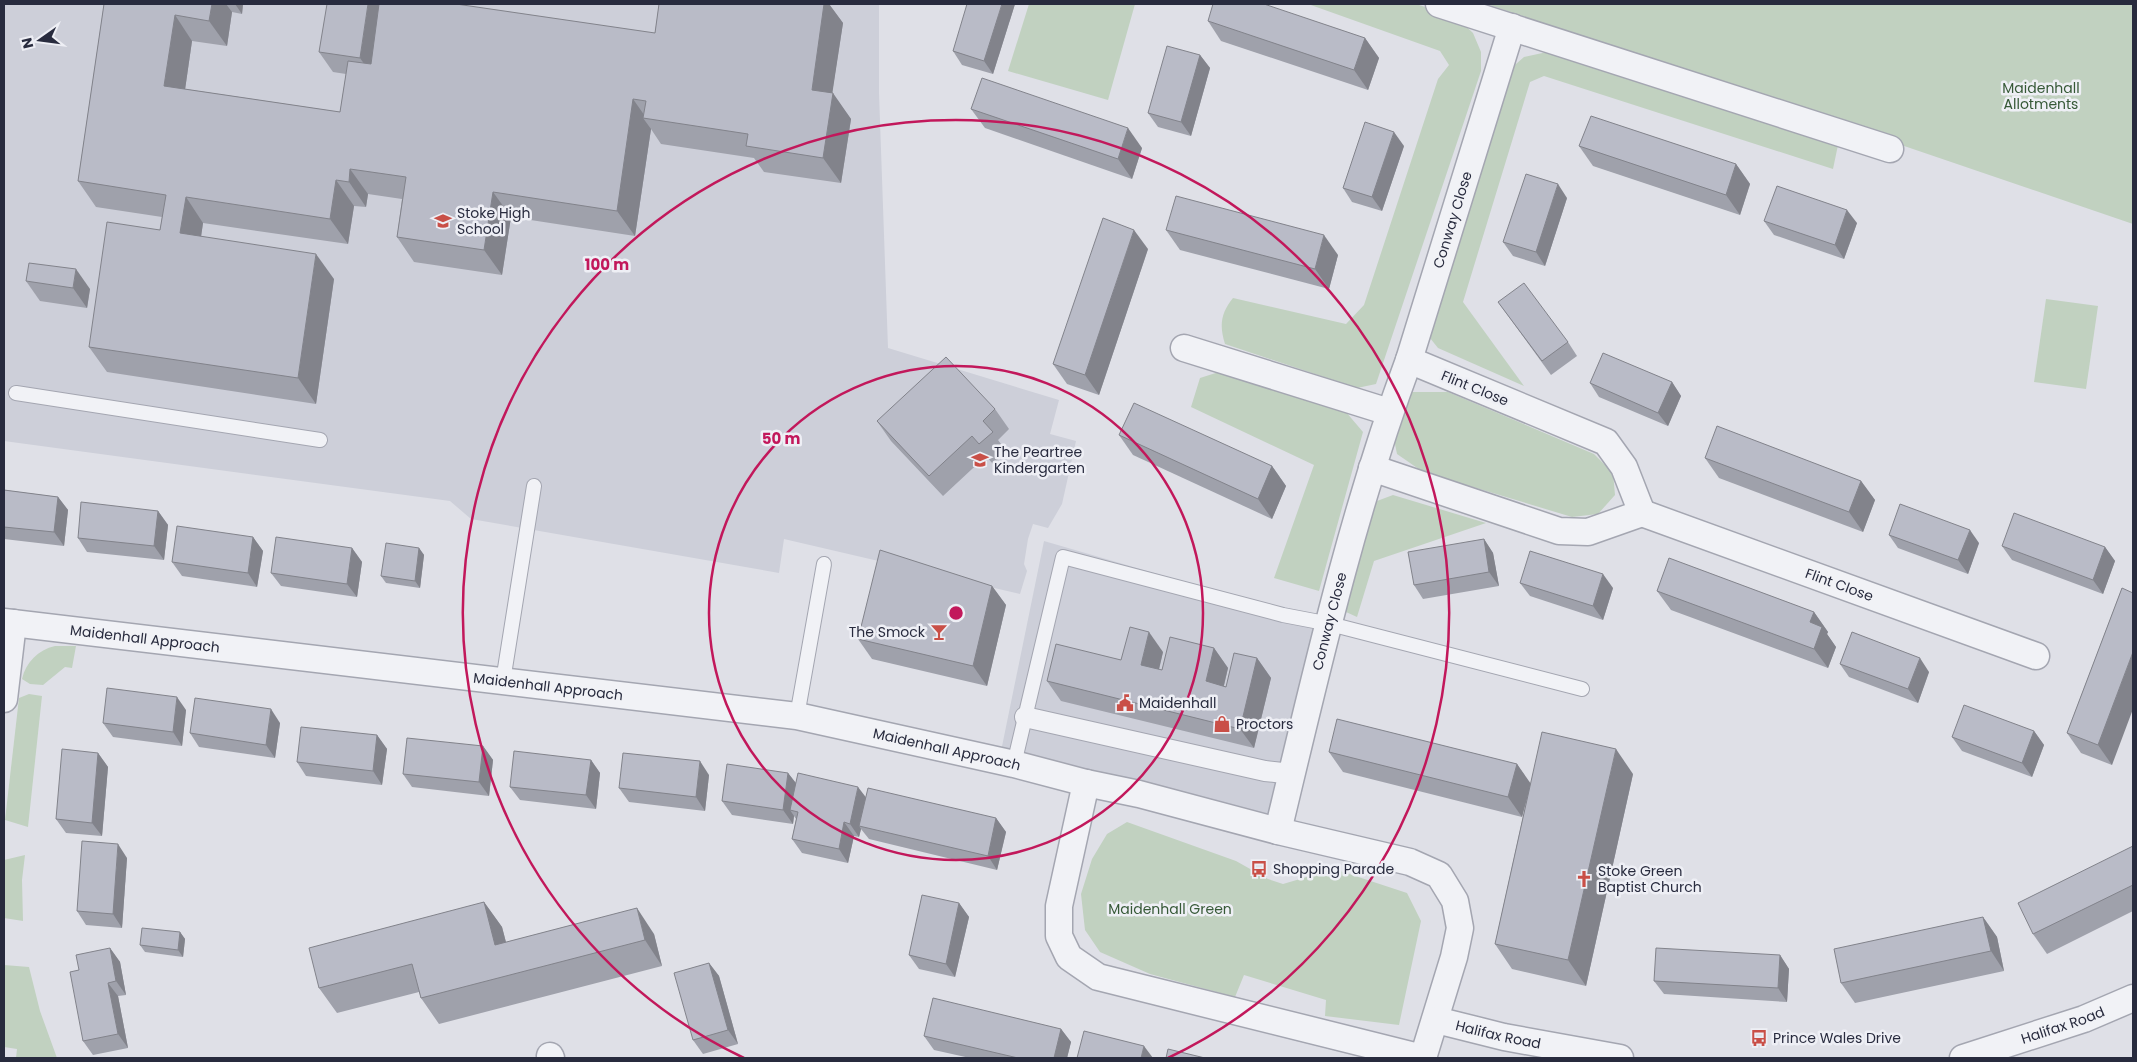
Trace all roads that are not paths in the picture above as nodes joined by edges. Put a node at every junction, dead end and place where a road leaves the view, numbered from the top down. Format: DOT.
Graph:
graph roads {
  1 [pos="1439,4"];
  2 [pos="1512,27"];
  3 [pos="1890,149"];
  4 [pos="1184,348"];
  5 [pos="1409,360"];
  6 [pos="16,393"];
  7 [pos="1389,412"];
  8 [pos="320,440"];
  9 [pos="1372,468"];
  10 [pos="534,486"];
  11 [pos="1642,513"];
  12 [pos="824,564"];
  13 [pos="9,623"];
  14 [pos="1330,624"];
  15 [pos="2036,656"];
  16 [pos="503,681"];
  17 [pos="1582,688"];
  18 [pos="4,699"];
  19 [pos="797,716"];
  20 [pos="1024,717"];
  21 [pos="1014,764"];
  22 [pos="1292,774"];
  23 [pos="1086,783"];
  24 [pos="1278,831"];
  25 [pos="2133,998"];
  26 [pos="1436,1020"];
  27 [pos="1606,1057"];
  28 [pos="1963,1058"];
  1 -- 2 [label="street"];
  2 -- 3 [label="street"];
  2 -- 5 [label="street, Conway Close"];
  4 -- 7 [label="street"];
  5 -- 7 [label="street, Conway Close"];
  5 -- 11 [label="street, Flint Close"];
  6 -- 8 [label="lane"];
  7 -- 9 [label="street, Conway Close"];
  9 -- 11 [label="street"];
  9 -- 14 [label="street, Conway Close"];
  10 -- 16 [label="lane"];
  11 -- 15 [label="street, Flint Close"];
  12 -- 19 [label="lane"];
  13 -- 16 [label="street, Maidenhall Approach"];
  13 -- 18 [label="street"];
  14 -- 17 [label="lane"];
  14 -- 20 [label="lane"];
  14 -- 22 [label="street, Conway Close"];
  16 -- 19 [label="street, Maidenhall Approach"];
  19 -- 21 [label="street, Maidenhall Approach"];
  20 -- 21 [label="lane"];
  20 -- 22 [label="street"];
  21 -- 23 [label="street, Maidenhall Approach"];
  22 -- 24 [label="street, Conway Close"];
  23 -- 24 [label="street"];
  23 -- 26 [label="street"];
  24 -- 26 [label="street"];
  25 -- 28 [label="street, Halifax Road"];
  26 -- 27 [label="street, Halifax Road"];
}
